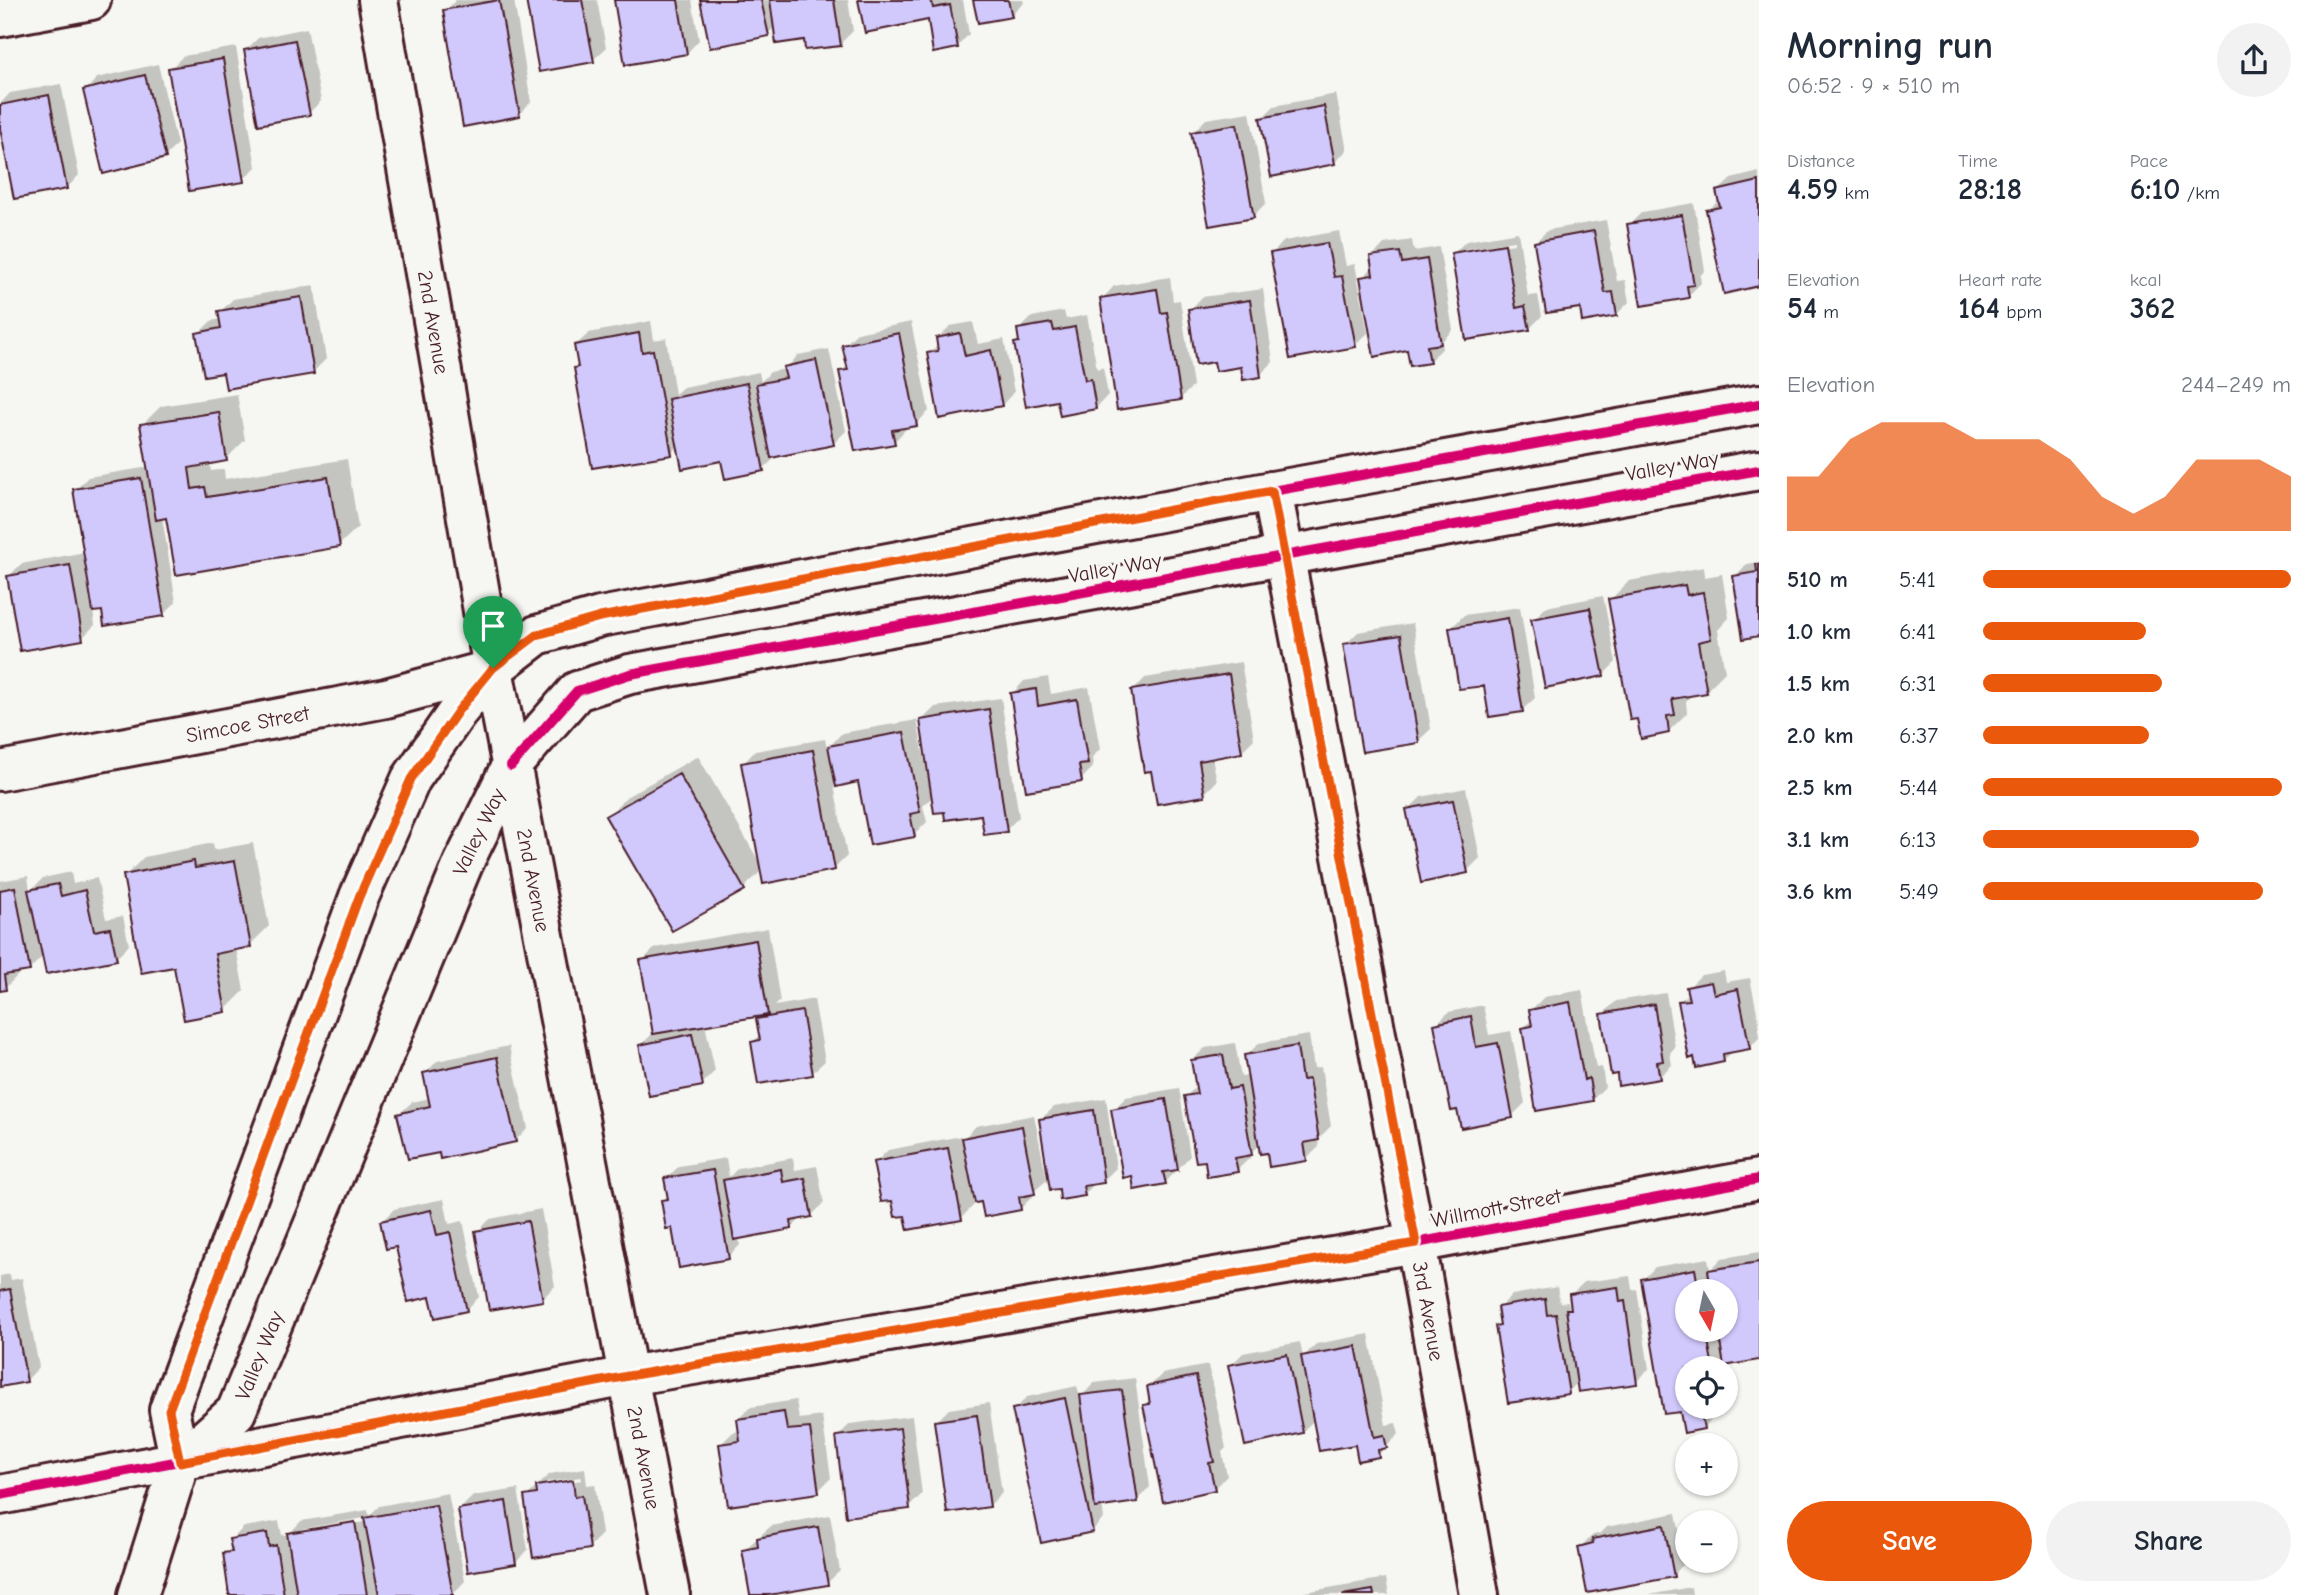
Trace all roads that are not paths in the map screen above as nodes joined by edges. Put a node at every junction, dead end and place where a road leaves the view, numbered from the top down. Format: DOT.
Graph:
graph roads {
  1 [pos="91,0"];
  2 [pos="378,0"];
  3 [pos="0,17"];
  4 [pos="1759,404"];
  5 [pos="1759,470"];
  6 [pos="1272,491"];
  7 [pos="1284,557"];
  8 [pos="493,668"];
  9 [pos="511,766"];
  10 [pos="0,771"];
  11 [pos="1759,1178"];
  12 [pos="1416,1243"];
  13 [pos="628,1376"];
  14 [pos="180,1462"];
  15 [pos="0,1495"];
  16 [pos="138,1595"];
  17 [pos="670,1595"];
  18 [pos="1479,1595"];
  1 -- 3 [label="street"];
  2 -- 8 [label="street, 2nd Avenue"];
  4 -- 6 [label="street"];
  5 -- 7 [label="street, Valley Way"];
  6 -- 7 [label="street, 3rd Avenue"];
  6 -- 8 [label="street"];
  7 -- 9 [label="street, Valley Way"];
  7 -- 12 [label="street, 3rd Avenue"];
  8 -- 9 [label="street, 2nd Avenue"];
  8 -- 10 [label="street, Simcoe Street"];
  8 -- 14 [label="street"];
  9 -- 13 [label="street, 2nd Avenue"];
  9 -- 14 [label="street, Valley Way"];
  11 -- 12 [label="street, Willmott Street"];
  12 -- 13 [label="street, Willmott Street"];
  12 -- 18 [label="street, 3rd Avenue"];
  13 -- 14 [label="street, Willmott Street"];
  13 -- 17 [label="street, 2nd Avenue"];
  14 -- 15 [label="street, Willmott Street"];
  14 -- 16 [label="street"];
}
